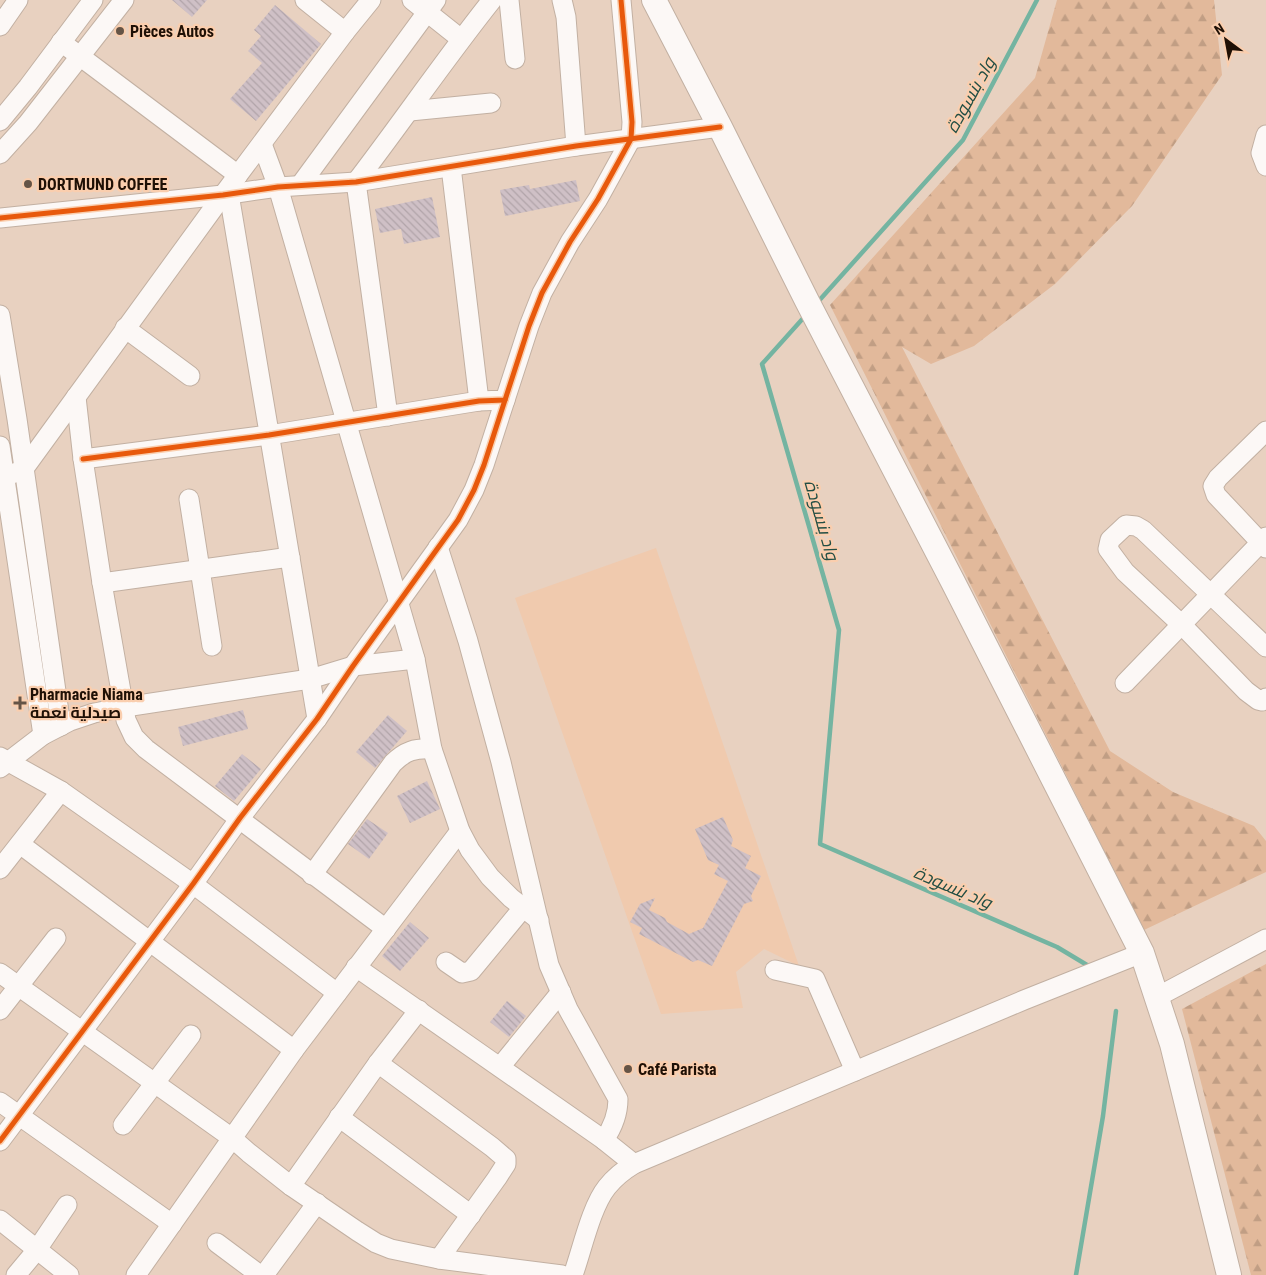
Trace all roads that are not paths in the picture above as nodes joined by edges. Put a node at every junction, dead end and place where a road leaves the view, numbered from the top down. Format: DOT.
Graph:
graph roads {
  1 [pos="18,0"];
  2 [pos="93,0"];
  3 [pos="124,0"];
  4 [pos="305,0"];
  5 [pos="371,0"];
  6 [pos="412,0"];
  7 [pos="492,0"];
  8 [pos="509,0"];
  9 [pos="562,0"];
  10 [pos="621,0"];
  11 [pos="654,0"];
  12 [pos="432,6"];
  13 [pos="0,26"];
  14 [pos="345,32"];
  15 [pos="461,39"];
  16 [pos="61,42"];
  17 [pos="81,57"];
  18 [pos="514,59"];
  19 [pos="491,103"];
  20 [pos="410,111"];
  21 [pos="0,120"];
  22 [pos="720,128"];
  23 [pos="1266,136"];
  24 [pos="631,139"];
  25 [pos="262,144"];
  26 [pos="576,146"];
  27 [pos="0,154"];
  28 [pos="1266,166"];
  29 [pos="451,167"];
  30 [pos="238,175"];
  31 [pos="356,182"];
  32 [pos="301,184"];
  33 [pos="278,187"];
  34 [pos="226,194"];
  35 [pos="0,218"];
  36 [pos="0,315"];
  37 [pos="125,328"];
  38 [pos="190,376"];
  39 [pos="76,397"];
  40 [pos="505,400"];
  41 [pos="479,401"];
  42 [pos="388,416"];
  43 [pos="346,424"];
  44 [pos="1266,431"];
  45 [pos="269,435"];
  46 [pos="0,446"];
  47 [pos="83,459"];
  48 [pos="24,470"];
  49 [pos="3,478"];
  50 [pos="190,499"];
  51 [pos="1264,543"];
  52 [pos="438,547"];
  53 [pos="290,557"];
  54 [pos="200,570"];
  55 [pos="102,584"];
  56 [pos="1212,594"];
  57 [pos="399,602"];
  58 [pos="1182,625"];
  59 [pos="212,646"];
  60 [pos="1266,647"];
  61 [pos="414,659"];
  62 [pos="353,666"];
  63 [pos="310,678"];
  64 [pos="1125,683"];
  65 [pos="1266,698"];
  66 [pos="125,707"];
  67 [pos="317,719"];
  68 [pos="62,726"];
  69 [pos="43,735"];
  70 [pos="432,749"];
  71 [pos="2,762"];
  72 [pos="61,791"];
  73 [pos="240,818"];
  74 [pos="460,832"];
  75 [pos="20,844"];
  76 [pos="0,869"];
  77 [pos="312,875"];
  78 [pos="193,884"];
  79 [pos="523,908"];
  80 [pos="539,920"];
  81 [pos="386,929"];
  82 [pos="56,938"];
  83 [pos="1266,939"];
  84 [pos="149,941"];
  85 [pos="1142,953"];
  86 [pos="446,962"];
  87 [pos="356,967"];
  88 [pos="775,970"];
  89 [pos="0,973"];
  90 [pos="19,987"];
  91 [pos="561,992"];
  92 [pos="337,993"];
  93 [pos="1157,997"];
  94 [pos="0,1010"];
  95 [pos="419,1010"];
  96 [pos="82,1031"];
  97 [pos="191,1035"];
  98 [pos="294,1050"];
  99 [pos="378,1063"];
  100 [pos="500,1067"];
  101 [pos="854,1071"];
  102 [pos="155,1084"];
  103 [pos="0,1102"];
  104 [pos="20,1116"];
  105 [pos="339,1117"];
  106 [pos="124,1124"];
  107 [pos="232,1138"];
  108 [pos="604,1140"];
  109 [pos="0,1141"];
  110 [pos="634,1164"];
  111 [pos="291,1186"];
  112 [pos="317,1203"];
  113 [pos="67,1206"];
  114 [pos="471,1215"];
  115 [pos="0,1220"];
  116 [pos="172,1224"];
  117 [pos="217,1242"];
  118 [pos="36,1251"];
  119 [pos="439,1259"];
  120 [pos="16,1275"];
  121 [pos="69,1275"];
  122 [pos="136,1275"];
  123 [pos="260,1275"];
  124 [pos="264,1275"];
  125 [pos="562,1275"];
  126 [pos="573,1275"];
  127 [pos="1229,1275"];
  1 -- 13 [label="street"];
  2 -- 16 [label="street"];
  3 -- 17 [label="street"];
  4 -- 14 [label="street"];
  5 -- 14 [label="street"];
  6 -- 12 [label="street"];
  7 -- 15 [label="street"];
  8 -- 18 [label="street"];
  9 -- 26 [label="street"];
  10 -- 24 [label="street"];
  11 -- 22 [label="main road"];
  12 -- 15 [label="street"];
  12 -- 32 [label="street"];
  14 -- 25 [label="street"];
  15 -- 20 [label="street"];
  16 -- 17 [label="street"];
  16 -- 21 [label="street"];
  17 -- 27 [label="street"];
  17 -- 30 [label="street"];
  19 -- 20 [label="street"];
  20 -- 31 [label="street"];
  22 -- 24 [label="street"];
  22 -- 85 [label="main road"];
  23 -- 28 [label="street"];
  24 -- 26 [label="street"];
  24 -- 40 [label="street"];
  25 -- 30 [label="street"];
  25 -- 33 [label="street"];
  26 -- 29 [label="street"];
  29 -- 31 [label="street"];
  29 -- 41 [label="street"];
  30 -- 34 [label="street"];
  31 -- 32 [label="street"];
  31 -- 42 [label="street"];
  32 -- 33 [label="street"];
  33 -- 34 [label="street"];
  33 -- 43 [label="street"];
  34 -- 35 [label="street"];
  34 -- 37 [label="street"];
  34 -- 45 [label="street"];
  36 -- 48 [label="street"];
  37 -- 38 [label="street"];
  37 -- 39 [label="street"];
  39 -- 47 [label="street"];
  39 -- 48 [label="street"];
  40 -- 41 [label="street"];
  40 -- 52 [label="street"];
  41 -- 42 [label="street"];
  42 -- 43 [label="street"];
  43 -- 45 [label="street"];
  43 -- 57 [label="street"];
  44 -- 51 [label="street"];
  45 -- 47 [label="street"];
  45 -- 53 [label="street"];
  46 -- 49 [label="street"];
  47 -- 55 [label="street"];
  48 -- 49 [label="street"];
  48 -- 68 [label="street"];
  49 -- 69 [label="street"];
  50 -- 54 [label="street"];
  51 -- 56 [label="street"];
  52 -- 57 [label="street"];
  52 -- 80 [label="street"];
  53 -- 54 [label="street"];
  53 -- 63 [label="street"];
  54 -- 55 [label="street"];
  54 -- 59 [label="street"];
  55 -- 66 [label="street"];
  56 -- 58 [label="street"];
  56 -- 58 [label="street"];
  56 -- 60 [label="street"];
  57 -- 61 [label="street"];
  57 -- 62 [label="street"];
  58 -- 64 [label="street"];
  58 -- 65 [label="street"];
  61 -- 62 [label="street"];
  61 -- 70 [label="street"];
  62 -- 63 [label="street"];
  62 -- 67 [label="street"];
  63 -- 66 [label="street"];
  63 -- 67 [label="street"];
  66 -- 68 [label="street"];
  66 -- 73 [label="street"];
  67 -- 73 [label="street"];
  68 -- 69 [label="street"];
  69 -- 71 [label="street"];
  70 -- 74 [label="street"];
  70 -- 77 [label="street"];
  71 -- 72 [label="street"];
  72 -- 75 [label="street"];
  72 -- 78 [label="street"];
  73 -- 77 [label="street"];
  73 -- 78 [label="street"];
  74 -- 79 [label="street"];
  74 -- 81 [label="street"];
  75 -- 76 [label="street"];
  75 -- 84 [label="street"];
  77 -- 81 [label="street"];
  78 -- 84 [label="street"];
  78 -- 92 [label="street"];
  79 -- 80 [label="street"];
  79 -- 86 [label="street"];
  80 -- 91 [label="street"];
  81 -- 87 [label="street"];
  82 -- 90 [label="street"];
  83 -- 93 [label="street"];
  84 -- 96 [label="street"];
  84 -- 98 [label="street"];
  85 -- 93 [label="main road"];
  85 -- 101 [label="street"];
  87 -- 92 [label="street"];
  87 -- 95 [label="street"];
  88 -- 101 [label="street"];
  89 -- 90 [label="street"];
  90 -- 94 [label="street"];
  90 -- 96 [label="street"];
  91 -- 100 [label="street"];
  91 -- 108 [label="street"];
  92 -- 98 [label="street"];
  93 -- 127 [label="main road"];
  95 -- 99 [label="street"];
  95 -- 100 [label="street"];
  96 -- 102 [label="street"];
  96 -- 104 [label="street"];
  97 -- 102 [label="street"];
  98 -- 107 [label="street"];
  99 -- 105 [label="street"];
  99 -- 114 [label="street"];
  100 -- 108 [label="street"];
  101 -- 110 [label="street"];
  102 -- 106 [label="street"];
  102 -- 107 [label="street"];
  103 -- 104 [label="street"];
  104 -- 109 [label="street"];
  104 -- 116 [label="street"];
  105 -- 111 [label="street"];
  105 -- 114 [label="street"];
  107 -- 111 [label="street"];
  107 -- 116 [label="street"];
  108 -- 110 [label="street"];
  110 -- 126 [label="street"];
  111 -- 112 [label="street"];
  112 -- 119 [label="street"];
  112 -- 124 [label="street"];
  113 -- 118 [label="street"];
  114 -- 119 [label="street"];
  115 -- 118 [label="street"];
  116 -- 122 [label="street"];
  117 -- 123 [label="street"];
  118 -- 120 [label="street"];
  118 -- 121 [label="street"];
  119 -- 125 [label="street"];
}
